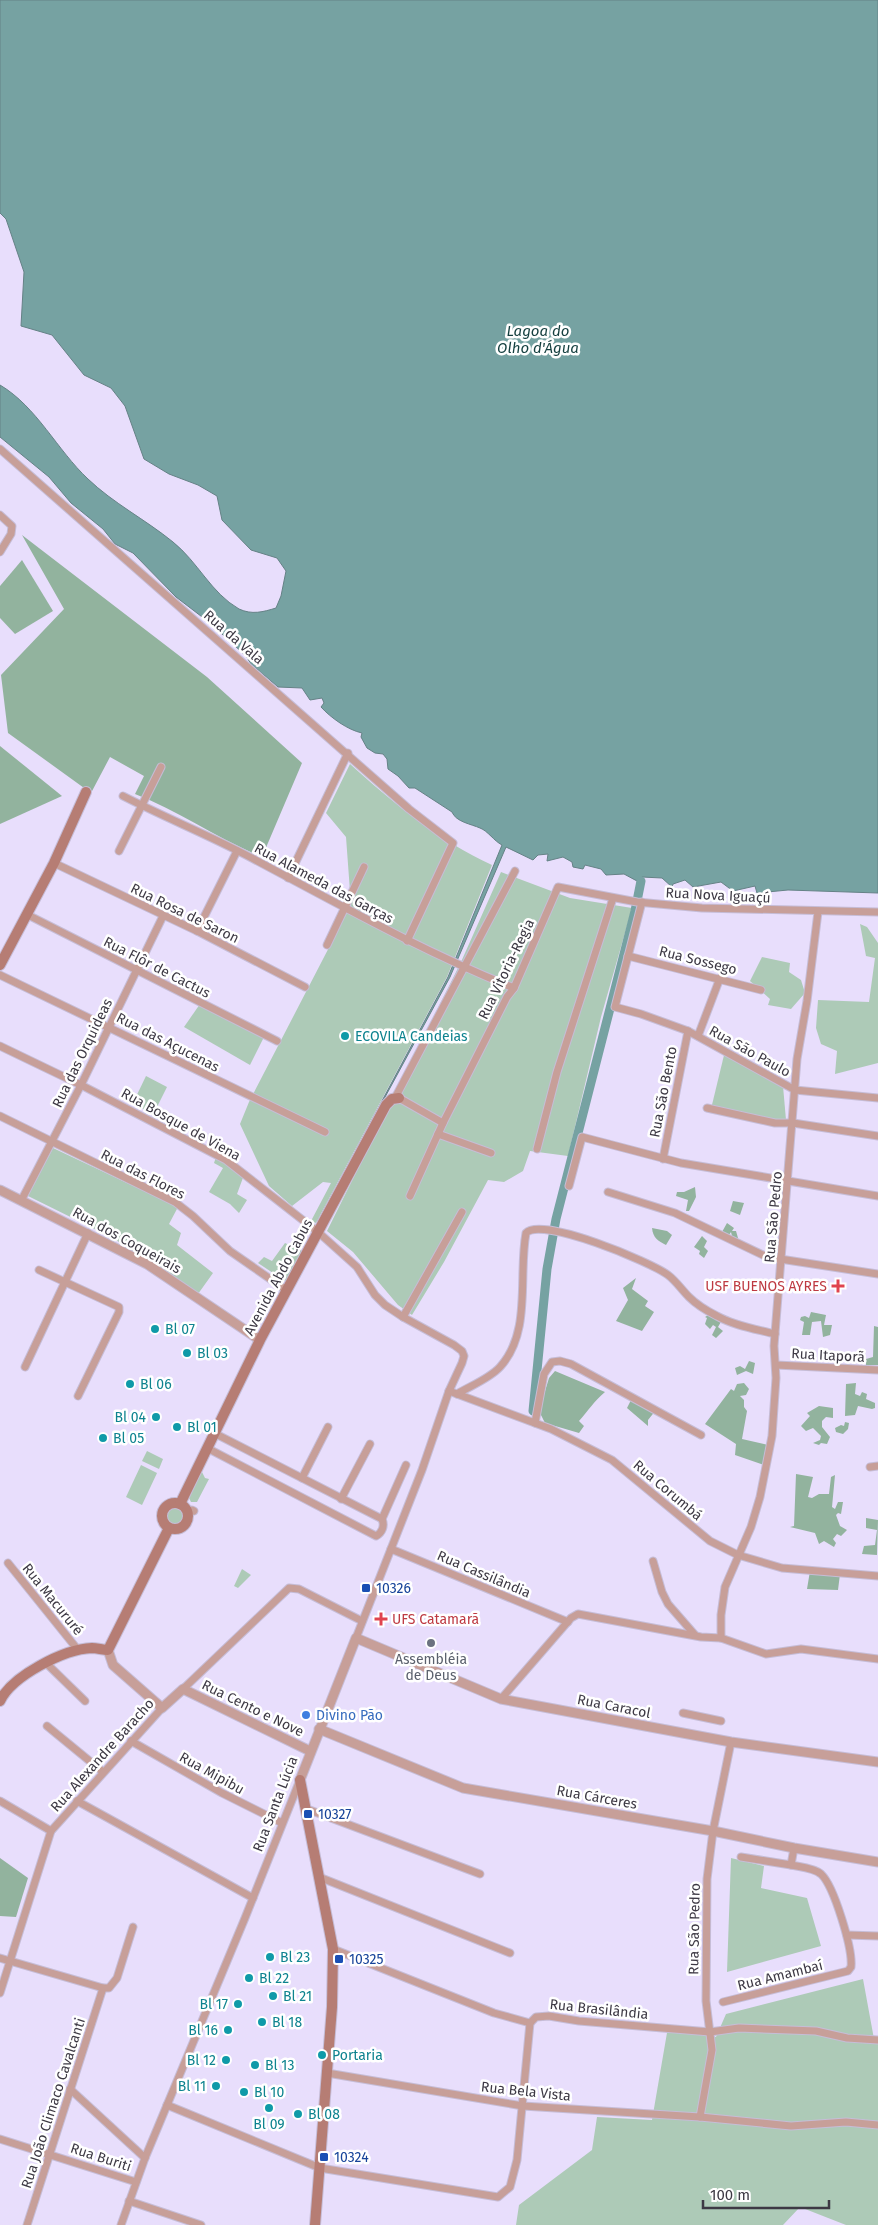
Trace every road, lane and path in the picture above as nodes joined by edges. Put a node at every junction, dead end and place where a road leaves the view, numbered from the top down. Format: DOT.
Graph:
graph roads {
  1 [pos="0,449"];
  2 [pos="2,516"];
  3 [pos="0,552"];
  4 [pos="348,753"];
  5 [pos="161,767"];
  6 [pos="86,792"];
  7 [pos="124,796"];
  8 [pos="142,806"];
  9 [pos="119,851"];
  10 [pos="238,851"];
  11 [pos="54,862"];
  12 [pos="364,867"];
  13 [pos="514,871"];
  14 [pos="288,878"];
  15 [pos="558,887"];
  16 [pos="613,898"];
  17 [pos="642,902"];
  18 [pos="344,909"];
  19 [pos="818,912"];
  20 [pos="878,912"];
  21 [pos="28,915"];
  22 [pos="163,916"];
  23 [pos="196,931"];
  24 [pos="407,941"];
  25 [pos="327,945"];
  26 [pos="628,956"];
  27 [pos="0,965"];
  28 [pos="463,968"];
  29 [pos="137,972"];
  30 [pos="0,974"];
  31 [pos="720,978"];
  32 [pos="305,987"];
  33 [pos="514,988"];
  34 [pos="760,990"];
  35 [pos="109,1026"];
  36 [pos="688,1030"];
  37 [pos="698,1036"];
  38 [pos="277,1041"];
  39 [pos="0,1046"];
  40 [pos="81,1085"];
  41 [pos="794,1090"];
  42 [pos="397,1098"];
  43 [pos="878,1098"];
  44 [pos="707,1108"];
  45 [pos="0,1116"];
  46 [pos="443,1123"];
  47 [pos="793,1123"];
  48 [pos="325,1132"];
  49 [pos="438,1134"];
  50 [pos="878,1136"];
  51 [pos="51,1142"];
  52 [pos="537,1149"];
  53 [pos="491,1153"];
  54 [pos="663,1159"];
  55 [pos="788,1181"];
  56 [pos="568,1186"];
  57 [pos="0,1190"];
  58 [pos="608,1192"];
  59 [pos="410,1196"];
  60 [pos="878,1196"];
  61 [pos="21,1201"];
  62 [pos="462,1212"];
  63 [pos="318,1232"];
  64 [pos="88,1233"];
  65 [pos="782,1259"];
  66 [pos="39,1270"];
  67 [pos="878,1274"];
  68 [pos="66,1281"];
  69 [pos="286,1290"];
  70 [pos="403,1317"];
  71 [pos="775,1334"];
  72 [pos="260,1340"];
  73 [pos="776,1365"];
  74 [pos="25,1367"];
  75 [pos="878,1370"];
  76 [pos="453,1392"];
  77 [pos="78,1396"];
  78 [pos="535,1423"];
  79 [pos="328,1427"];
  80 [pos="214,1433"];
  81 [pos="701,1435"];
  82 [pos="370,1444"];
  83 [pos="207,1448"];
  84 [pos="406,1465"];
  85 [pos="302,1478"];
  86 [pos="341,1499"];
  87 [pos="180,1504"];
  88 [pos="382,1519"];
  89 [pos="169,1528"];
  90 [pos="391,1549"];
  91 [pos="738,1556"];
  92 [pos="654,1561"];
  93 [pos="8,1563"];
  94 [pos="878,1576"];
  95 [pos="362,1620"];
  96 [pos="568,1622"];
  97 [pos="696,1636"];
  98 [pos="356,1638"];
  99 [pos="720,1638"];
  100 [pos="78,1650"];
  101 [pos="108,1650"];
  102 [pos="878,1659"];
  103 [pos="46,1663"];
  104 [pos="183,1689"];
  105 [pos="501,1699"];
  106 [pos="0,1701"];
  107 [pos="85,1701"];
  108 [pos="162,1708"];
  109 [pos="683,1713"];
  110 [pos="721,1721"];
  111 [pos="47,1726"];
  112 [pos="319,1729"];
  113 [pos="132,1741"];
  114 [pos="731,1742"];
  115 [pos="310,1751"];
  116 [pos="878,1762"];
  117 [pos="103,1772"];
  118 [pos="300,1780"];
  119 [pos="0,1801"];
  120 [pos="77,1801"];
  121 [pos="307,1809"];
  122 [pos="282,1823"];
  123 [pos="51,1831"];
  124 [pos="713,1831"];
  125 [pos="794,1848"];
  126 [pos="741,1857"];
  127 [pos="878,1862"];
  128 [pos="791,1865"];
  129 [pos="480,1874"];
  130 [pos="319,1877"];
  131 [pos="253,1898"];
  132 [pos="133,1927"];
  133 [pos="847,1935"];
  134 [pos="878,1936"];
  135 [pos="333,1948"];
  136 [pos="510,1953"];
  137 [pos="0,1958"];
  138 [pos="10,1961"];
  139 [pos="103,1988"];
  140 [pos="0,1994"];
  141 [pos="722,2002"];
  142 [pos="530,2023"];
  143 [pos="710,2032"];
  144 [pos="878,2040"];
  145 [pos="327,2073"];
  146 [pos="70,2089"];
  147 [pos="167,2104"];
  148 [pos="523,2106"];
  149 [pos="700,2117"];
  150 [pos="878,2125"];
  151 [pos="0,2139"];
  152 [pos="49,2154"];
  153 [pos="144,2158"];
  154 [pos="320,2168"];
  155 [pos="136,2182"];
  156 [pos="129,2201"];
  157 [pos="27,2225"];
  158 [pos="121,2225"];
  159 [pos="201,2225"];
  160 [pos="315,2225"];
  1 -- 4 [label="street, Rua da Vala"];
  2 -- 3 [label="street"];
  4 -- 14 [label="street"];
  4 -- 24 [label="street, Rua da Vala"];
  5 -- 8 [label="street"];
  6 -- 11 [label="main road"];
  7 -- 8 [label="street, Rua Alameda das Garças"];
  8 -- 9 [label="street"];
  8 -- 10 [label="street, Rua Alameda das Garças"];
  10 -- 14 [label="street, Rua Alameda das Garças"];
  10 -- 23 [label="street"];
  11 -- 21 [label="main road"];
  11 -- 22 [label="street, Rua Rosa de Saron"];
  12 -- 18 [label="street"];
  13 -- 28 [label="street"];
  14 -- 18 [label="street, Rua Alameda das Garças"];
  15 -- 16 [label="street, Rua Nova Iguaçú"];
  15 -- 33 [label="street, Rua Vitoria-Regia"];
  16 -- 17 [label="street, Rua Nova Iguaçú"];
  16 -- 52 [label="street"];
  17 -- 19 [label="street, Rua Nova Iguaçú"];
  17 -- 26 [label="street"];
  18 -- 24 [label="street, Rua Alameda das Garças"];
  18 -- 25 [label="street"];
  19 -- 20 [label="street, Rua Nova Iguaçú"];
  19 -- 41 [label="street, Rua São Pedro"];
  21 -- 27 [label="main road"];
  21 -- 29 [label="street, Rua Flôr de Cactus"];
  22 -- 23 [label="street, Rua Rosa de Saron"];
  22 -- 29 [label="street, Rua das Orquideas"];
  23 -- 32 [label="street, Rua Rosa de Saron"];
  24 -- 28 [label="street, Rua Alameda das Garças"];
  26 -- 31 [label="street, Rua Sossego"];
  26 -- 36 [label="street, Rua São Paulo"];
  28 -- 33 [label="street, Rua Alameda das Garças"];
  28 -- 42 [label="street"];
  29 -- 35 [label="street, Rua das Orquideas"];
  29 -- 38 [label="street, Rua Flôr de Cactus"];
  30 -- 35 [label="street, Rua das Açucenas"];
  31 -- 34 [label="street, Rua Sossego"];
  31 -- 37 [label="street"];
  33 -- 46 [label="street, Rua Vitoria-Regia"];
  35 -- 40 [label="street, Rua das Orquideas"];
  35 -- 48 [label="street, Rua das Açucenas"];
  36 -- 37 [label="street, Rua São Paulo"];
  36 -- 54 [label="street, Rua São Bento"];
  37 -- 41 [label="street, Rua São Paulo"];
  39 -- 40 [label="street, Rua Bosque de Viena"];
  40 -- 51 [label="street, Rua das Orquideas"];
  40 -- 63 [label="street, Rua Bosque de Viena"];
  41 -- 43 [label="street, Rua São Paulo"];
  41 -- 47 [label="street, Rua São Pedro"];
  42 -- 46 [label="street"];
  42 -- 63 [label="main road, Avenida Abdo Cabus"];
  44 -- 47 [label="street"];
  45 -- 51 [label="street, Rua das Flores"];
  46 -- 49 [label="street, Rua Vitoria-Regia"];
  47 -- 50 [label="street"];
  47 -- 55 [label="street, Rua São Pedro"];
  49 -- 53 [label="street"];
  49 -- 59 [label="street, Rua Vitoria-Regia"];
  51 -- 61 [label="street, Rua das Orquideas"];
  51 -- 69 [label="street, Rua das Flores"];
  54 -- 55 [label="street"];
  54 -- 56 [label="street"];
  55 -- 60 [label="street"];
  55 -- 65 [label="street, Rua São Pedro"];
  57 -- 61 [label="street, Rua dos Coqueirais"];
  58 -- 65 [label="street"];
  61 -- 64 [label="street, Rua dos Coqueirais"];
  62 -- 70 [label="street"];
  63 -- 69 [label="main road, Avenida Abdo Cabus"];
  63 -- 70 [label="street, Rua Bosque de Viena"];
  64 -- 68 [label="street"];
  64 -- 72 [label="street, Rua dos Coqueirais"];
  65 -- 67 [label="street"];
  65 -- 71 [label="street, Rua São Pedro"];
  66 -- 68 [label="street"];
  68 -- 74 [label="street"];
  68 -- 77 [label="street"];
  69 -- 72 [label="main road, Avenida Abdo Cabus"];
  70 -- 76 [label="street, Rua Bosque de Viena"];
  71 -- 73 [label="street, Rua São Pedro"];
  71 -- 76 [label="street"];
  72 -- 80 [label="main road, Avenida Abdo Cabus"];
  73 -- 75 [label="street, Rua Itaporã"];
  73 -- 91 [label="street, Rua São Pedro"];
  76 -- 78 [label="street, Rua Corumbá"];
  76 -- 90 [label="street, Rua Santa Lúcia"];
  78 -- 81 [label="street"];
  78 -- 91 [label="street, Rua Corumbá"];
  79 -- 85 [label="street"];
  80 -- 83 [label="main road, Avenida Abdo Cabus"];
  80 -- 85 [label="street"];
  82 -- 86 [label="street"];
  83 -- 87 [label="main road, Avenida Abdo Cabus"];
  83 -- 88 [label="street"];
  84 -- 88 [label="street"];
  85 -- 86 [label="street"];
  86 -- 88 [label="street"];
  87 -- 89 [label="main road"];
  87 -- 89 [label="main road"];
  89 -- 101 [label="main road"];
  90 -- 95 [label="street, Rua Santa Lúcia"];
  90 -- 96 [label="street, Rua Cassilândia"];
  91 -- 94 [label="street, Rua Corumbá"];
  91 -- 99 [label="street, Rua São Pedro"];
  92 -- 97 [label="street"];
  93 -- 100 [label="street, Rua Macururé"];
  95 -- 98 [label="street, Rua Santa Lúcia"];
  95 -- 104 [label="street, Rua Alexandre Baracho"];
  96 -- 97 [label="street"];
  96 -- 105 [label="street"];
  97 -- 99 [label="street"];
  98 -- 105 [label="street, Rua Caracol"];
  98 -- 112 [label="street, Rua Santa Lúcia"];
  99 -- 102 [label="street"];
  100 -- 101 [label="main road"];
  100 -- 103 [label="main road"];
  101 -- 108 [label="street"];
  103 -- 106 [label="main road"];
  103 -- 107 [label="street"];
  104 -- 108 [label="street, Rua Alexandre Baracho"];
  104 -- 115 [label="street, Rua Cento e Nove"];
  105 -- 114 [label="street, Rua Caracol"];
  108 -- 113 [label="street, Rua Alexandre Baracho"];
  109 -- 110 [label="street"];
  111 -- 117 [label="street"];
  112 -- 115 [label="street, Rua Santa Lúcia"];
  112 -- 124 [label="street, Rua Cárceres"];
  113 -- 117 [label="street, Rua Alexandre Baracho"];
  113 -- 122 [label="street, Rua Mipibu"];
  114 -- 116 [label="street, Rua Caracol"];
  114 -- 124 [label="street, Rua São Pedro"];
  115 -- 118 [label="street, Rua Santa Lúcia"];
  117 -- 120 [label="street, Rua Alexandre Baracho"];
  118 -- 121 [label="main road"];
  118 -- 122 [label="street, Rua Santa Lúcia"];
  119 -- 123 [label="street"];
  120 -- 123 [label="street, Rua Alexandre Baracho"];
  120 -- 131 [label="street"];
  121 -- 129 [label="street"];
  121 -- 130 [label="main road"];
  122 -- 131 [label="street, Rua Santa Lúcia"];
  123 -- 138 [label="street, Rua Alexandre Baracho"];
  124 -- 125 [label="street, Rua Cárceres"];
  124 -- 143 [label="street, Rua São Pedro"];
  125 -- 127 [label="street, Rua Cárceres"];
  125 -- 128 [label="street"];
  126 -- 128 [label="street"];
  128 -- 133 [label="street"];
  130 -- 135 [label="main road"];
  130 -- 136 [label="street"];
  131 -- 147 [label="street, Rua Santa Lúcia"];
  132 -- 139 [label="street"];
  133 -- 134 [label="street"];
  133 -- 141 [label="street, Rua Amambaí"];
  135 -- 142 [label="street"];
  135 -- 145 [label="main road"];
  137 -- 138 [label="street"];
  138 -- 139 [label="street"];
  138 -- 140 [label="street, Rua Alexandre Baracho"];
  139 -- 146 [label="street, Rua João Climaco Cavalcanti"];
  142 -- 143 [label="street, Rua Brasilândia"];
  142 -- 148 [label="street"];
  143 -- 144 [label="street, Rua Brasilândia"];
  143 -- 149 [label="street, Rua São Pedro"];
  145 -- 148 [label="street, Rua Bela Vista"];
  145 -- 154 [label="main road"];
  146 -- 152 [label="street, Rua João Climaco Cavalcanti"];
  146 -- 153 [label="street"];
  147 -- 153 [label="street, Rua Santa Lúcia"];
  147 -- 154 [label="street"];
  148 -- 149 [label="street, Rua Bela Vista"];
  148 -- 154 [label="street"];
  149 -- 150 [label="street, Rua Bela Vista"];
  151 -- 152 [label="street, Rua Buriti"];
  152 -- 155 [label="street, Rua Buriti"];
  152 -- 157 [label="street, Rua João Climaco Cavalcanti"];
  153 -- 155 [label="street, Rua Santa Lúcia"];
  154 -- 160 [label="main road"];
  155 -- 156 [label="street, Rua Santa Lúcia"];
  156 -- 158 [label="street, Rua Santa Lúcia"];
  156 -- 159 [label="street"];
}
